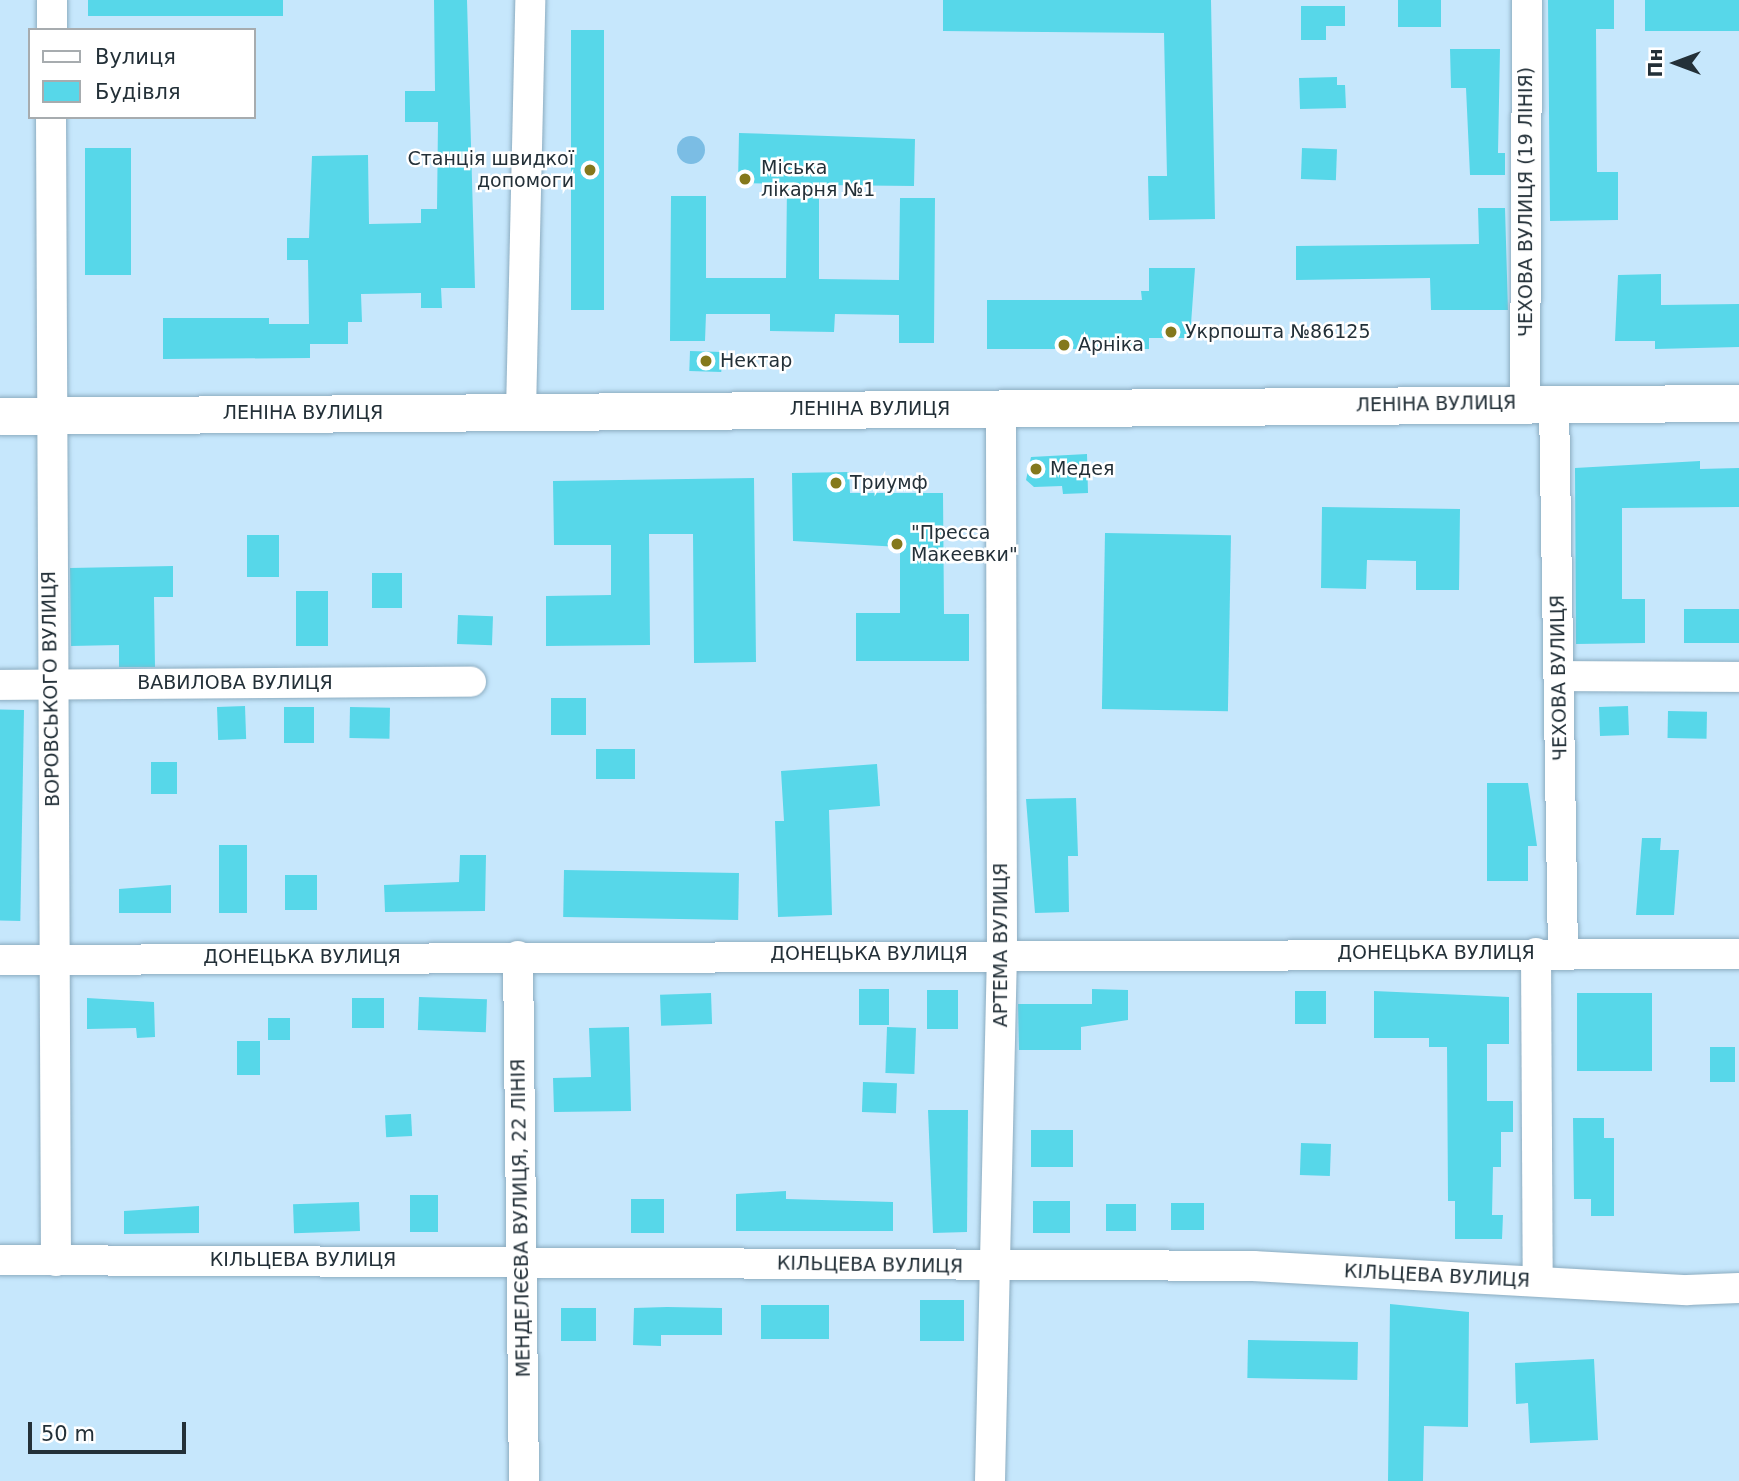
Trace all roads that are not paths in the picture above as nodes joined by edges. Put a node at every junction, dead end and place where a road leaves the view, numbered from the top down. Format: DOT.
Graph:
graph roads {
  1 [pos="52,0"];
  2 [pos="530,0"];
  3 [pos="1527,0"];
  4 [pos="52,28"];
  5 [pos="51,119"];
  6 [pos="1739,403"];
  7 [pos="1540,404"];
  8 [pos="1001,408"];
  9 [pos="521,412"];
  10 [pos="48,415"];
  11 [pos="0,416"];
  12 [pos="1559,676"];
  13 [pos="1739,677"];
  14 [pos="471,682"];
  15 [pos="51,684"];
  16 [pos="0,685"];
  17 [pos="1002,953"];
  18 [pos="1549,953"];
  19 [pos="1739,954"];
  20 [pos="518,956"];
  21 [pos="54,958"];
  22 [pos="0,960"];
  23 [pos="0,1260"];
  24 [pos="521,1260"];
  25 [pos="56,1261"];
  26 [pos="996,1267"];
  27 [pos="1538,1281"];
  28 [pos="1739,1288"];
  29 [pos="524,1481"];
  30 [pos="990,1481"];
  1 -- 4 [label="street"];
  2 -- 9 [label="street"];
  3 -- 7 [label="street, ЧЕХОВА ВУЛИЦЯ (19 ЛIНIЯ)"];
  5 -- 10 [label="street, ВОРОВСЬКОГО ВУЛИЦЯ"];
  6 -- 7 [label="main road, ЛЕНІНА ВУЛИЦЯ"];
  7 -- 8 [label="main road, ЛЕНІНА ВУЛИЦЯ"];
  7 -- 12 [label="street, ЧЕХОВА ВУЛИЦЯ"];
  8 -- 9 [label="main road, ЛЕНІНА ВУЛИЦЯ"];
  8 -- 17 [label="street, АРТЕМА ВУЛИЦЯ"];
  9 -- 10 [label="main road, ЛЕНІНА ВУЛИЦЯ"];
  10 -- 11 [label="main road, ЛЕНІНА ВУЛИЦЯ"];
  10 -- 15 [label="street, ВОРОВСЬКОГО ВУЛИЦЯ"];
  12 -- 13 [label="street"];
  12 -- 18 [label="street, ЧЕХОВА ВУЛИЦЯ"];
  14 -- 15 [label="street, ВАВИЛОВА ВУЛИЦЯ"];
  15 -- 16 [label="street, ВАВИЛОВА ВУЛИЦЯ"];
  15 -- 21 [label="street, ВОРОВСЬКОГО ВУЛИЦЯ"];
  17 -- 18 [label="street, ДОНЕЦЬКА ВУЛИЦЯ"];
  17 -- 20 [label="street, ДОНЕЦЬКА ВУЛИЦЯ"];
  17 -- 26 [label="street, АРТЕМА ВУЛИЦЯ"];
  18 -- 19 [label="street, ДОНЕЦЬКА ВУЛИЦЯ"];
  18 -- 27 [label="street, ЧЕХОВА ВУЛИЦЯ"];
  20 -- 21 [label="street, ДОНЕЦЬКА ВУЛИЦЯ"];
  20 -- 24 [label="street, МЕНДЕЛЄЄВА ВУЛИЦЯ, 22 ЛІНІЯ"];
  21 -- 22 [label="street, ДОНЕЦЬКА ВУЛИЦЯ"];
  21 -- 25 [label="street, ВОРОВСЬКОГО ВУЛИЦЯ"];
  23 -- 25 [label="street, КІЛЬЦЕВА ВУЛИЦЯ"];
  24 -- 25 [label="street, КІЛЬЦЕВА ВУЛИЦЯ"];
  24 -- 26 [label="street, КІЛЬЦЕВА ВУЛИЦЯ"];
  24 -- 29 [label="street, МЕНДЕЛЄЄВА ВУЛИЦЯ, 22 ЛІНІЯ"];
  26 -- 27 [label="street, КІЛЬЦЕВА ВУЛИЦЯ"];
  26 -- 30 [label="street, АРТЕМА ВУЛИЦЯ"];
  27 -- 28 [label="street, КІЛЬЦЕВА ВУЛИЦЯ"];
}
